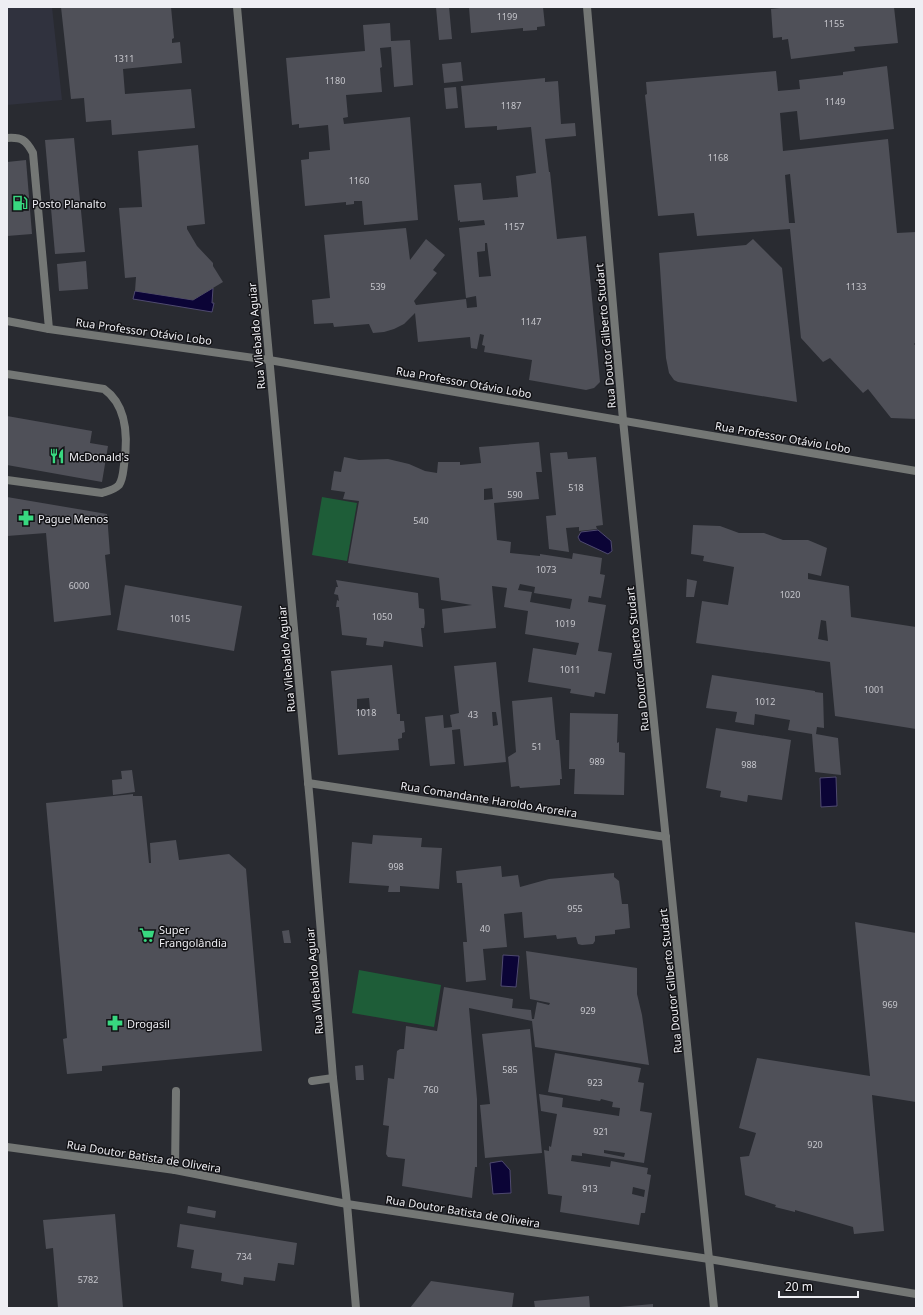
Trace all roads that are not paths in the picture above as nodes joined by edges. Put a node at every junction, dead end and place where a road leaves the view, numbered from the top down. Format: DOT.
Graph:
graph roads {
  1 [pos="237,7"];
  2 [pos="587,7"];
  3 [pos="7,138"];
  4 [pos="7,321"];
  5 [pos="49,328"];
  6 [pos="269,360"];
  7 [pos="7,374"];
  8 [pos="623,420"];
  9 [pos="916,471"];
  10 [pos="7,480"];
  11 [pos="308,784"];
  12 [pos="666,837"];
  13 [pos="333,1078"];
  14 [pos="312,1081"];
  15 [pos="176,1092"];
  16 [pos="7,1147"];
  17 [pos="175,1170"];
  18 [pos="347,1204"];
  19 [pos="709,1259"];
  20 [pos="916,1294"];
  21 [pos="356,1308"];
  22 [pos="714,1308"];
  1 -- 6 [label="street, Rua Vilebaldo Aguiar"];
  2 -- 8 [label="street, Rua Doutor Gilberto Studart"];
  3 -- 5 [label="street"];
  4 -- 5 [label="street, Rua Professor Otávio Lobo"];
  5 -- 6 [label="street, Rua Professor Otávio Lobo"];
  6 -- 8 [label="street, Rua Professor Otávio Lobo"];
  6 -- 11 [label="street, Rua Vilebaldo Aguiar"];
  7 -- 10 [label="street"];
  8 -- 9 [label="street, Rua Professor Otávio Lobo"];
  8 -- 12 [label="street, Rua Doutor Gilberto Studart"];
  11 -- 12 [label="street, Rua Comandante Haroldo Aroreira"];
  11 -- 13 [label="street, Rua Vilebaldo Aguiar"];
  12 -- 19 [label="street, Rua Doutor Gilberto Studart"];
  13 -- 14 [label="street"];
  13 -- 18 [label="street, Rua Vilebaldo Aguiar"];
  15 -- 17 [label="street"];
  16 -- 17 [label="street, Rua Doutor Batista de Oliveira"];
  17 -- 18 [label="street, Rua Doutor Batista de Oliveira"];
  18 -- 19 [label="street, Rua Doutor Batista de Oliveira"];
  18 -- 21 [label="street, Rua Vilebaldo Aguiar"];
  19 -- 20 [label="street, Rua Doutor Batista de Oliveira"];
  19 -- 22 [label="street, Rua Doutor Gilberto Studart"];
}
